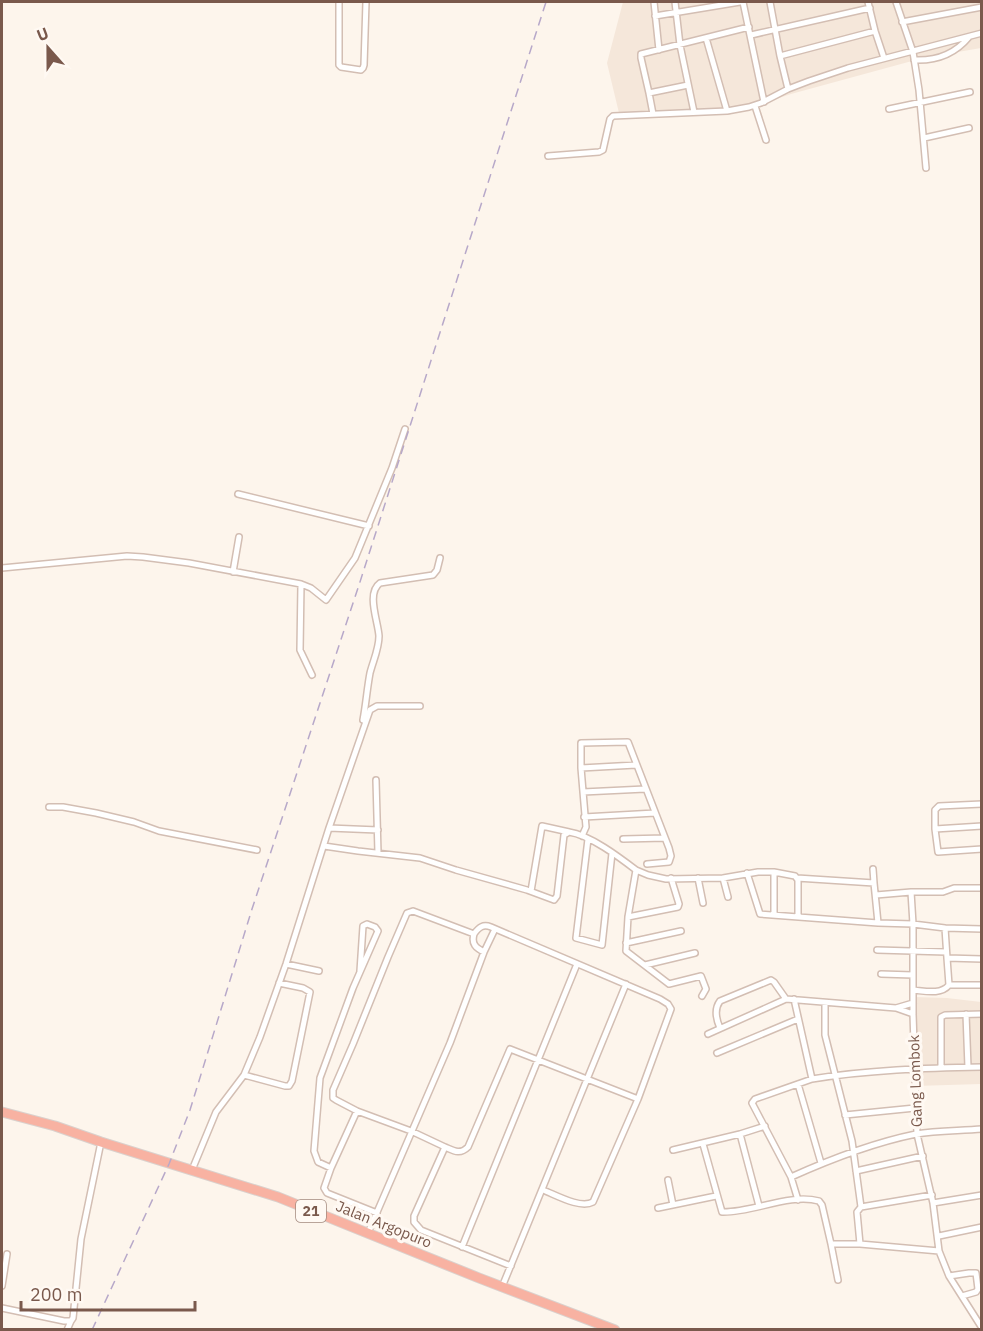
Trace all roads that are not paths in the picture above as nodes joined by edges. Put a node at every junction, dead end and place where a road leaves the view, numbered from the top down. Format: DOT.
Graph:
graph roads {
  1 [pos="339,2"];
  2 [pos="366,2"];
  3 [pos="654,2"];
  4 [pos="675,2"];
  5 [pos="742,2"];
  6 [pos="770,2"];
  7 [pos="896,2"];
  8 [pos="869,5"];
  9 [pos="981,7"];
  10 [pos="676,14"];
  11 [pos="655,16"];
  12 [pos="902,22"];
  13 [pos="749,27"];
  14 [pos="774,30"];
  15 [pos="875,31"];
  16 [pos="981,33"];
  17 [pos="751,35"];
  18 [pos="970,36"];
  19 [pos="706,38"];
  20 [pos="680,45"];
  21 [pos="659,50"];
  22 [pos="913,51"];
  23 [pos="780,56"];
  24 [pos="884,58"];
  25 [pos="914,60"];
  26 [pos="688,85"];
  27 [pos="788,89"];
  28 [pos="970,92"];
  29 [pos="649,93"];
  30 [pos="764,102"];
  31 [pos="920,104"];
  32 [pos="756,106"];
  33 [pos="889,109"];
  34 [pos="727,111"];
  35 [pos="694,112"];
  36 [pos="653,114"];
  37 [pos="969,128"];
  38 [pos="924,138"];
  39 [pos="766,140"];
  40 [pos="548,156"];
  41 [pos="926,168"];
  42 [pos="405,429"];
  43 [pos="238,494"];
  44 [pos="369,526"];
  45 [pos="239,537"];
  46 [pos="440,558"];
  47 [pos="2,568"];
  48 [pos="234,572"];
  49 [pos="301,584"];
  50 [pos="312,675"];
  51 [pos="420,706"];
  52 [pos="362,733"];
  53 [pos="636,765"];
  54 [pos="581,768"];
  55 [pos="376,780"];
  56 [pos="645,789"];
  57 [pos="583,792"];
  58 [pos="981,804"];
  59 [pos="49,807"];
  60 [pos="655,813"];
  61 [pos="584,817"];
  62 [pos="981,826"];
  63 [pos="330,828"];
  64 [pos="935,829"];
  65 [pos="378,830"];
  66 [pos="569,832"];
  67 [pos="582,836"];
  68 [pos="665,837"];
  69 [pos="588,839"];
  70 [pos="623,839"];
  71 [pos="324,846"];
  72 [pos="981,849"];
  73 [pos="256,850"];
  74 [pos="378,853"];
  75 [pos="612,853"];
  76 [pos="647,864"];
  77 [pos="873,869"];
  78 [pos="636,870"];
  79 [pos="774,872"];
  80 [pos="747,873"];
  81 [pos="671,878"];
  82 [pos="698,878"];
  83 [pos="723,878"];
  84 [pos="797,878"];
  85 [pos="874,884"];
  86 [pos="981,888"];
  87 [pos="531,891"];
  88 [pos="911,892"];
  89 [pos="876,895"];
  90 [pos="728,897"];
  91 [pos="704,903"];
  92 [pos="774,915"];
  93 [pos="628,917"];
  94 [pos="798,917"];
  95 [pos="879,924"];
  96 [pos="913,924"];
  97 [pos="945,928"];
  98 [pos="495,929"];
  99 [pos="681,930"];
  100 [pos="981,930"];
  101 [pos="474,934"];
  102 [pos="626,943"];
  103 [pos="877,950"];
  104 [pos="913,951"];
  105 [pos="484,952"];
  106 [pos="695,953"];
  107 [pos="947,955"];
  108 [pos="981,959"];
  109 [pos="286,964"];
  110 [pos="577,964"];
  111 [pos="645,965"];
  112 [pos="319,971"];
  113 [pos="360,971"];
  114 [pos="881,975"];
  115 [pos="913,975"];
  116 [pos="279,983"];
  117 [pos="626,984"];
  118 [pos="949,985"];
  119 [pos="981,986"];
  120 [pos="913,990"];
  121 [pos="702,996"];
  122 [pos="786,999"];
  123 [pos="794,999"];
  124 [pos="825,1003"];
  125 [pos="913,1003"];
  126 [pos="896,1008"];
  127 [pos="913,1014"];
  128 [pos="966,1014"];
  129 [pos="981,1014"];
  130 [pos="798,1019"];
  131 [pos="720,1028"];
  132 [pos="708,1034"];
  133 [pos="717,1053"];
  134 [pos="539,1059"];
  135 [pos="941,1067"];
  136 [pos="968,1067"];
  137 [pos="981,1067"];
  138 [pos="914,1068"];
  139 [pos="244,1075"];
  140 [pos="834,1076"];
  141 [pos="587,1079"];
  142 [pos="812,1079"];
  143 [pos="798,1084"];
  144 [pos="638,1099"];
  145 [pos="915,1108"];
  146 [pos="357,1111"];
  147 [pos="2,1112"];
  148 [pos="845,1115"];
  149 [pos="765,1126"];
  150 [pos="981,1129"];
  151 [pos="411,1131"];
  152 [pos="740,1134"];
  153 [pos="917,1134"];
  154 [pos="101,1142"];
  155 [pos="703,1144"];
  156 [pos="445,1147"];
  157 [pos="673,1150"];
  158 [pos="853,1151"];
  159 [pos="923,1156"];
  160 [pos="821,1163"];
  161 [pos="331,1168"];
  162 [pos="192,1170"];
  163 [pos="856,1171"];
  164 [pos="791,1177"];
  165 [pos="668,1180"];
  166 [pos="543,1190"];
  167 [pos="932,1195"];
  168 [pos="981,1195"];
  169 [pos="716,1196"];
  170 [pos="798,1200"];
  171 [pos="933,1203"];
  172 [pos="673,1205"];
  173 [pos="759,1206"];
  174 [pos="861,1207"];
  175 [pos="658,1208"];
  176 [pos="377,1213"];
  177 [pos="981,1227"];
  178 [pos="368,1233"];
  179 [pos="939,1236"];
  180 [pos="831,1244"];
  181 [pos="860,1244"];
  182 [pos="462,1247"];
  183 [pos="939,1251"];
  184 [pos="7,1254"];
  185 [pos="511,1266"];
  186 [pos="949,1276"];
  187 [pos="838,1280"];
  188 [pos="2,1286"];
  189 [pos="502,1287"];
  190 [pos="962,1296"];
  191 [pos="2,1308"];
  192 [pos="71,1321"];
  193 [pos="981,1328"];
  194 [pos="67,1329"];
  195 [pos="615,1329"];
  1 -- 2 [label="street"];
  3 -- 11 [label="street"];
  4 -- 10 [label="street"];
  5 -- 10 [label="street"];
  5 -- 13 [label="street"];
  6 -- 14 [label="street"];
  7 -- 12 [label="street"];
  8 -- 14 [label="street"];
  8 -- 15 [label="street"];
  9 -- 12 [label="street"];
  10 -- 11 [label="street"];
  10 -- 20 [label="street"];
  11 -- 21 [label="street"];
  12 -- 22 [label="street"];
  13 -- 17 [label="street"];
  13 -- 19 [label="street"];
  14 -- 17 [label="street"];
  14 -- 23 [label="street"];
  15 -- 23 [label="street"];
  15 -- 24 [label="street"];
  16 -- 18 [label="street"];
  17 -- 30 [label="street"];
  18 -- 22 [label="street"];
  18 -- 25 [label="street"];
  19 -- 20 [label="street"];
  19 -- 34 [label="street"];
  20 -- 21 [label="street"];
  20 -- 26 [label="street"];
  21 -- 29 [label="street"];
  22 -- 24 [label="street"];
  22 -- 25 [label="street"];
  23 -- 27 [label="street"];
  24 -- 27 [label="street"];
  25 -- 31 [label="street"];
  26 -- 29 [label="street"];
  26 -- 35 [label="street"];
  27 -- 30 [label="street"];
  28 -- 31 [label="street"];
  29 -- 36 [label="street"];
  30 -- 32 [label="street"];
  31 -- 33 [label="street"];
  31 -- 38 [label="street"];
  32 -- 34 [label="street"];
  32 -- 39 [label="street"];
  34 -- 35 [label="street"];
  35 -- 36 [label="street"];
  36 -- 40 [label="street"];
  37 -- 38 [label="street"];
  38 -- 41 [label="street"];
  42 -- 44 [label="street"];
  43 -- 44 [label="street"];
  44 -- 49 [label="street"];
  45 -- 48 [label="street"];
  46 -- 52 [label="street"];
  47 -- 48 [label="street"];
  48 -- 49 [label="street"];
  49 -- 50 [label="street"];
  51 -- 52 [label="street"];
  52 -- 63 [label="street"];
  53 -- 54 [label="street"];
  53 -- 54 [label="street"];
  53 -- 56 [label="street"];
  54 -- 57 [label="street"];
  55 -- 65 [label="street"];
  56 -- 57 [label="street"];
  56 -- 60 [label="street"];
  57 -- 61 [label="street"];
  58 -- 64 [label="street"];
  59 -- 73 [label="street"];
  60 -- 61 [label="street"];
  60 -- 68 [label="street"];
  61 -- 67 [label="street"];
  62 -- 64 [label="street"];
  63 -- 65 [label="street"];
  63 -- 71 [label="street"];
  64 -- 72 [label="street"];
  65 -- 74 [label="street"];
  66 -- 67 [label="street"];
  66 -- 87 [label="street"];
  66 -- 87 [label="street"];
  67 -- 69 [label="street"];
  68 -- 70 [label="street"];
  68 -- 76 [label="street"];
  69 -- 75 [label="street"];
  69 -- 75 [label="street"];
  71 -- 74 [label="street"];
  71 -- 109 [label="street"];
  74 -- 87 [label="street"];
  75 -- 78 [label="street"];
  77 -- 85 [label="street"];
  78 -- 81 [label="street"];
  78 -- 93 [label="street"];
  79 -- 80 [label="street"];
  79 -- 84 [label="street"];
  79 -- 92 [label="street"];
  80 -- 83 [label="street"];
  80 -- 92 [label="street"];
  81 -- 82 [label="street"];
  81 -- 93 [label="street"];
  82 -- 83 [label="street"];
  82 -- 91 [label="street"];
  83 -- 90 [label="street"];
  84 -- 85 [label="street"];
  84 -- 94 [label="street"];
  85 -- 89 [label="street"];
  86 -- 88 [label="street"];
  88 -- 89 [label="street"];
  88 -- 96 [label="street, Gang Lombok"];
  89 -- 95 [label="street"];
  92 -- 94 [label="street"];
  93 -- 102 [label="street"];
  94 -- 95 [label="street"];
  95 -- 96 [label="street"];
  96 -- 97 [label="street"];
  96 -- 104 [label="street, Gang Lombok"];
  97 -- 100 [label="street"];
  97 -- 107 [label="street"];
  98 -- 101 [label="street"];
  98 -- 105 [label="street"];
  98 -- 110 [label="street"];
  99 -- 102 [label="street"];
  101 -- 105 [label="street"];
  101 -- 146 [label="street"];
  102 -- 111 [label="street"];
  103 -- 104 [label="street"];
  104 -- 107 [label="street"];
  104 -- 115 [label="street, Gang Lombok"];
  105 -- 151 [label="street"];
  106 -- 111 [label="street"];
  107 -- 108 [label="street"];
  107 -- 118 [label="street"];
  109 -- 112 [label="street"];
  109 -- 116 [label="street"];
  110 -- 117 [label="street"];
  110 -- 134 [label="street"];
  111 -- 121 [label="street"];
  113 -- 113 [label="street"];
  113 -- 161 [label="street"];
  114 -- 115 [label="street"];
  115 -- 120 [label="street, Gang Lombok"];
  116 -- 139 [label="street"];
  116 -- 139 [label="street"];
  117 -- 141 [label="street"];
  117 -- 144 [label="street"];
  118 -- 119 [label="street"];
  118 -- 120 [label="street"];
  120 -- 125 [label="street, Gang Lombok"];
  122 -- 123 [label="street"];
  122 -- 131 [label="street"];
  122 -- 131 [label="street"];
  123 -- 124 [label="street"];
  123 -- 130 [label="street"];
  124 -- 126 [label="street"];
  124 -- 140 [label="street"];
  125 -- 126 [label="street"];
  125 -- 127 [label="street, Gang Lombok"];
  126 -- 127 [label="street"];
  127 -- 138 [label="street, Gang Lombok"];
  128 -- 129 [label="street"];
  128 -- 135 [label="street"];
  128 -- 136 [label="street"];
  130 -- 133 [label="street"];
  130 -- 142 [label="street"];
  131 -- 132 [label="street"];
  134 -- 141 [label="street"];
  134 -- 156 [label="street"];
  134 -- 182 [label="street"];
  135 -- 136 [label="street"];
  135 -- 138 [label="street"];
  136 -- 137 [label="street"];
  138 -- 140 [label="street"];
  138 -- 145 [label="street, Gang Lombok"];
  139 -- 162 [label="street"];
  140 -- 142 [label="street"];
  140 -- 148 [label="street"];
  141 -- 144 [label="street"];
  141 -- 166 [label="street"];
  142 -- 143 [label="street"];
  143 -- 149 [label="street"];
  143 -- 160 [label="street"];
  144 -- 166 [label="street"];
  145 -- 148 [label="street"];
  145 -- 153 [label="street, Gang Lombok"];
  146 -- 151 [label="street"];
  146 -- 161 [label="street"];
  147 -- 154 [label="highway, Jalan Argopuro / 21"];
  148 -- 158 [label="street"];
  149 -- 152 [label="street"];
  149 -- 164 [label="street"];
  150 -- 153 [label="street"];
  151 -- 156 [label="street"];
  151 -- 176 [label="street"];
  152 -- 155 [label="street"];
  152 -- 173 [label="street"];
  153 -- 158 [label="street"];
  153 -- 159 [label="street, Gang Lombok"];
  154 -- 162 [label="highway, Jalan Argopuro / 21"];
  154 -- 192 [label="street"];
  155 -- 157 [label="street"];
  155 -- 169 [label="street"];
  156 -- 182 [label="street"];
  158 -- 160 [label="street"];
  158 -- 163 [label="street"];
  159 -- 163 [label="street"];
  159 -- 167 [label="street, Gang Lombok"];
  160 -- 164 [label="street"];
  161 -- 176 [label="street"];
  162 -- 178 [label="highway, Jalan Argopuro / 21"];
  163 -- 174 [label="street"];
  164 -- 170 [label="street"];
  165 -- 172 [label="street"];
  166 -- 185 [label="street"];
  167 -- 171 [label="street, Gang Lombok"];
  167 -- 174 [label="street"];
  168 -- 171 [label="street"];
  169 -- 172 [label="street"];
  169 -- 173 [label="street"];
  170 -- 173 [label="street"];
  170 -- 180 [label="street"];
  171 -- 179 [label="street, Gang Lombok"];
  172 -- 175 [label="street"];
  174 -- 181 [label="street"];
  176 -- 178 [label="street"];
  177 -- 179 [label="street"];
  178 -- 189 [label="highway, Jalan Argopuro / 21"];
  179 -- 183 [label="street, Gang Lombok"];
  180 -- 181 [label="street"];
  180 -- 187 [label="street"];
  181 -- 183 [label="street"];
  182 -- 185 [label="street"];
  183 -- 186 [label="street, Gang Lombok"];
  184 -- 188 [label="street"];
  185 -- 189 [label="street"];
  186 -- 190 [label="street, Gang Lombok"];
  186 -- 190 [label="street"];
  189 -- 195 [label="highway, Jalan Argopuro / 21"];
  190 -- 193 [label="street, Gang Lombok"];
  191 -- 192 [label="street"];
  192 -- 194 [label="street"];
}
